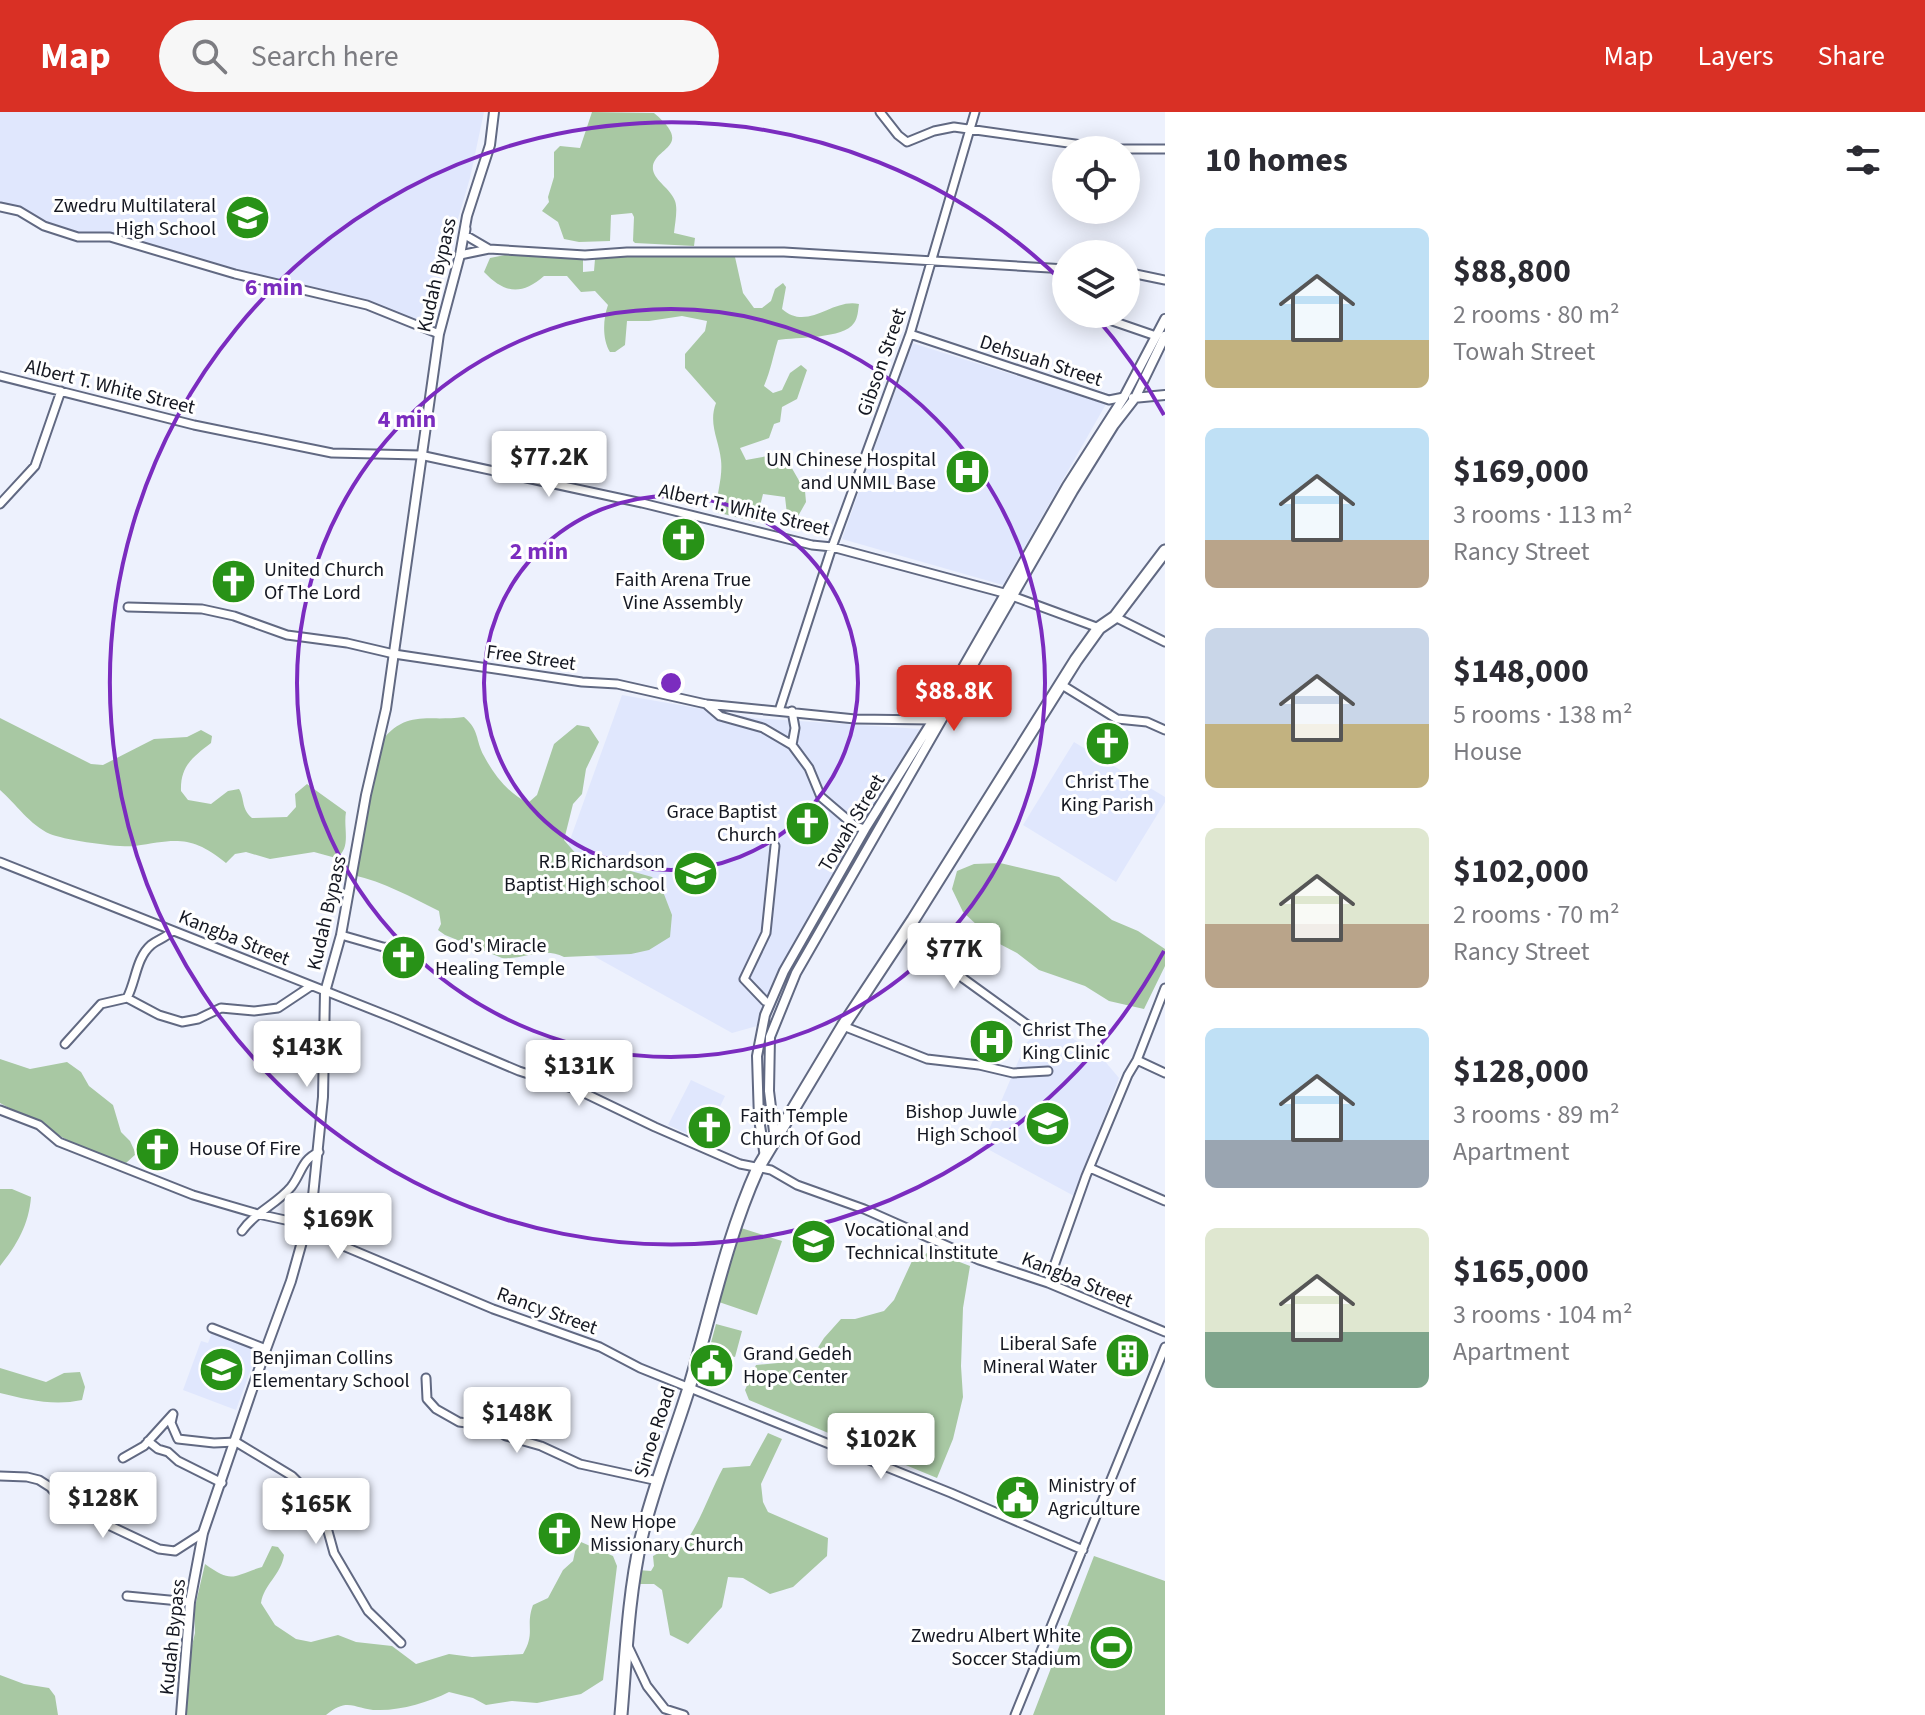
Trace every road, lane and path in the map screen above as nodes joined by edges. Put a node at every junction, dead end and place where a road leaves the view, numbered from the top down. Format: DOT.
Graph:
graph roads {
  1 [pos="494,112"];
  2 [pos="880,112"];
  3 [pos="975,112"];
  4 [pos="971,130"];
  5 [pos="1165,149"];
  6 [pos="0,207"];
  7 [pos="467,216"];
  8 [pos="489,249"];
  9 [pos="460,255"];
  10 [pos="932,260"];
  11 [pos="1052,268"];
  12 [pos="1140,275"];
  13 [pos="1165,280"];
  14 [pos="1165,319"];
  15 [pos="1135,328"];
  16 [pos="439,334"];
  17 [pos="910,334"];
  18 [pos="1160,336"];
  19 [pos="0,376"];
  20 [pos="61,391"];
  21 [pos="1165,395"];
  22 [pos="1124,397"];
  23 [pos="1135,398"];
  24 [pos="420,455"];
  25 [pos="0,504"];
  26 [pos="832,547"];
  27 [pos="1165,551"];
  28 [pos="1004,593"];
  29 [pos="1014,596"];
  30 [pos="128,607"];
  31 [pos="1115,617"];
  32 [pos="1099,628"];
  33 [pos="1165,642"];
  34 [pos="394,654"];
  35 [pos="1062,685"];
  36 [pos="706,704"];
  37 [pos="779,711"];
  38 [pos="792,711"];
  39 [pos="933,720"];
  40 [pos="1165,730"];
  41 [pos="792,745"];
  42 [pos="865,829"];
  43 [pos="775,846"];
  44 [pos="0,862"];
  45 [pos="913,920"];
  46 [pos="172,931"];
  47 [pos="341,935"];
  48 [pos="411,950"];
  49 [pos="311,986"];
  50 [pos="1165,988"];
  51 [pos="325,992"];
  52 [pos="127,998"];
  53 [pos="765,1001"];
  54 [pos="843,1026"];
  55 [pos="1029,1026"];
  56 [pos="65,1044"];
  57 [pos="1137,1060"];
  58 [pos="1048,1071"];
  59 [pos="1165,1073"];
  60 [pos="0,1110"];
  61 [pos="775,1141"];
  62 [pos="319,1152"];
  63 [pos="762,1162"];
  64 [pos="1090,1168"];
  65 [pos="1165,1201"];
  66 [pos="258,1214"];
  67 [pos="308,1225"];
  68 [pos="242,1231"];
  69 [pos="1048,1283"];
  70 [pos="212,1328"];
  71 [pos="1165,1332"];
  72 [pos="1165,1347"];
  73 [pos="266,1349"];
  74 [pos="426,1378"];
  75 [pos="689,1388"];
  76 [pos="148,1441"];
  77 [pos="236,1442"];
  78 [pos="123,1458"];
  79 [pos="0,1476"];
  80 [pos="658,1481"];
  81 [pos="222,1483"];
  82 [pos="203,1533"];
  83 [pos="1083,1550"];
  84 [pos="127,1596"];
  85 [pos="190,1602"];
  86 [pos="626,1641"];
  87 [pos="401,1643"];
  88 [pos="181,1715"];
  89 [pos="621,1715"];
  90 [pos="684,1715"];
  91 [pos="1015,1715"];
  1 -- 7 [label="street, Kudah Bypass"];
  2 -- 4 [label="street"];
  3 -- 4 [label="street, Gibson Street"];
  4 -- 5 [label="street"];
  4 -- 10 [label="street, Gibson Street"];
  6 -- 16 [label="street"];
  7 -- 8 [label="street"];
  7 -- 9 [label="street, Kudah Bypass"];
  8 -- 9 [label="street"];
  8 -- 10 [label="street"];
  9 -- 16 [label="street, Kudah Bypass"];
  10 -- 11 [label="street"];
  10 -- 17 [label="street, Gibson Street"];
  12 -- 13 [label="street"];
  14 -- 18 [label="street, Towah Street"];
  15 -- 18 [label="street"];
  16 -- 24 [label="street, Kudah Bypass"];
  17 -- 22 [label="street, Dehsuah Street"];
  17 -- 26 [label="street, Gibson Street"];
  18 -- 22 [label="street, Towah Street"];
  18 -- 23 [label="street, Towah Street"];
  19 -- 20 [label="street, Albert T. White Street"];
  20 -- 24 [label="street, Albert T. White Street"];
  20 -- 25 [label="street"];
  21 -- 23 [label="street, Dehsuah Street"];
  22 -- 23 [label="street, Dehsuah Street"];
  22 -- 28 [label="street, Towah Street"];
  23 -- 29 [label="street, Towah Street"];
  24 -- 26 [label="street, Albert T. White Street"];
  24 -- 34 [label="street, Kudah Bypass"];
  26 -- 28 [label="street, Albert T. White Street"];
  26 -- 37 [label="street, Gibson Street"];
  27 -- 31 [label="highway"];
  28 -- 29 [label="street, Albert T. White Street"];
  28 -- 39 [label="street, Towah Street"];
  29 -- 32 [label="street, Albert T. White Street"];
  29 -- 61 [label="street, Towah Street"];
  30 -- 34 [label="street, Free Street"];
  31 -- 32 [label="highway"];
  31 -- 33 [label="street"];
  32 -- 35 [label="highway, Sinoe Road"];
  34 -- 36 [label="street, Free Street"];
  34 -- 47 [label="street, Kudah Bypass"];
  35 -- 40 [label="street"];
  35 -- 45 [label="highway, Sinoe Road"];
  36 -- 37 [label="street, Free Street"];
  36 -- 41 [label="street"];
  37 -- 38 [label="street, Free Street"];
  38 -- 39 [label="street, Free Street"];
  38 -- 41 [label="street"];
  39 -- 42 [label="street, Towah Street"];
  41 -- 42 [label="street"];
  42 -- 63 [label="street, Towah Street"];
  43 -- 53 [label="street"];
  44 -- 46 [label="street, Kangba Street"];
  45 -- 54 [label="highway, Sinoe Road"];
  45 -- 55 [label="street"];
  46 -- 49 [label="street, Kangba Street"];
  46 -- 52 [label="street"];
  47 -- 48 [label="street"];
  47 -- 51 [label="street, Kudah Bypass"];
  49 -- 51 [label="street, Kangba Street"];
  49 -- 52 [label="street"];
  50 -- 57 [label="street"];
  51 -- 62 [label="street, Kudah Bypass"];
  51 -- 63 [label="street, Kangba Street"];
  52 -- 56 [label="street"];
  54 -- 58 [label="street"];
  54 -- 61 [label="highway, Sinoe Road"];
  57 -- 59 [label="street"];
  57 -- 64 [label="street"];
  60 -- 66 [label="street, Rancy Street"];
  61 -- 63 [label="highway, Sinoe Road"];
  62 -- 66 [label="street"];
  62 -- 67 [label="street, Kudah Bypass"];
  63 -- 69 [label="street, Kangba Street"];
  63 -- 75 [label="highway, Sinoe Road"];
  64 -- 65 [label="street"];
  64 -- 69 [label="street"];
  66 -- 67 [label="street, Rancy Street"];
  66 -- 68 [label="street"];
  67 -- 73 [label="street, Kudah Bypass"];
  67 -- 75 [label="street, Rancy Street"];
  69 -- 71 [label="street, Kangba Street"];
  70 -- 73 [label="street"];
  72 -- 83 [label="street"];
  73 -- 77 [label="street, Kudah Bypass"];
  74 -- 80 [label="street"];
  75 -- 80 [label="highway, Sinoe Road"];
  75 -- 83 [label="street, Rancy Street"];
  76 -- 77 [label="street"];
  76 -- 78 [label="street"];
  76 -- 81 [label="street"];
  77 -- 81 [label="street, Kudah Bypass"];
  77 -- 87 [label="street"];
  79 -- 82 [label="street"];
  80 -- 86 [label="highway, Sinoe Road"];
  81 -- 82 [label="street, Kudah Bypass"];
  82 -- 85 [label="street, Kudah Bypass"];
  83 -- 91 [label="street"];
  84 -- 85 [label="street"];
  85 -- 88 [label="street, Kudah Bypass"];
  86 -- 89 [label="highway, Sinoe Road"];
  86 -- 90 [label="street"];
}
